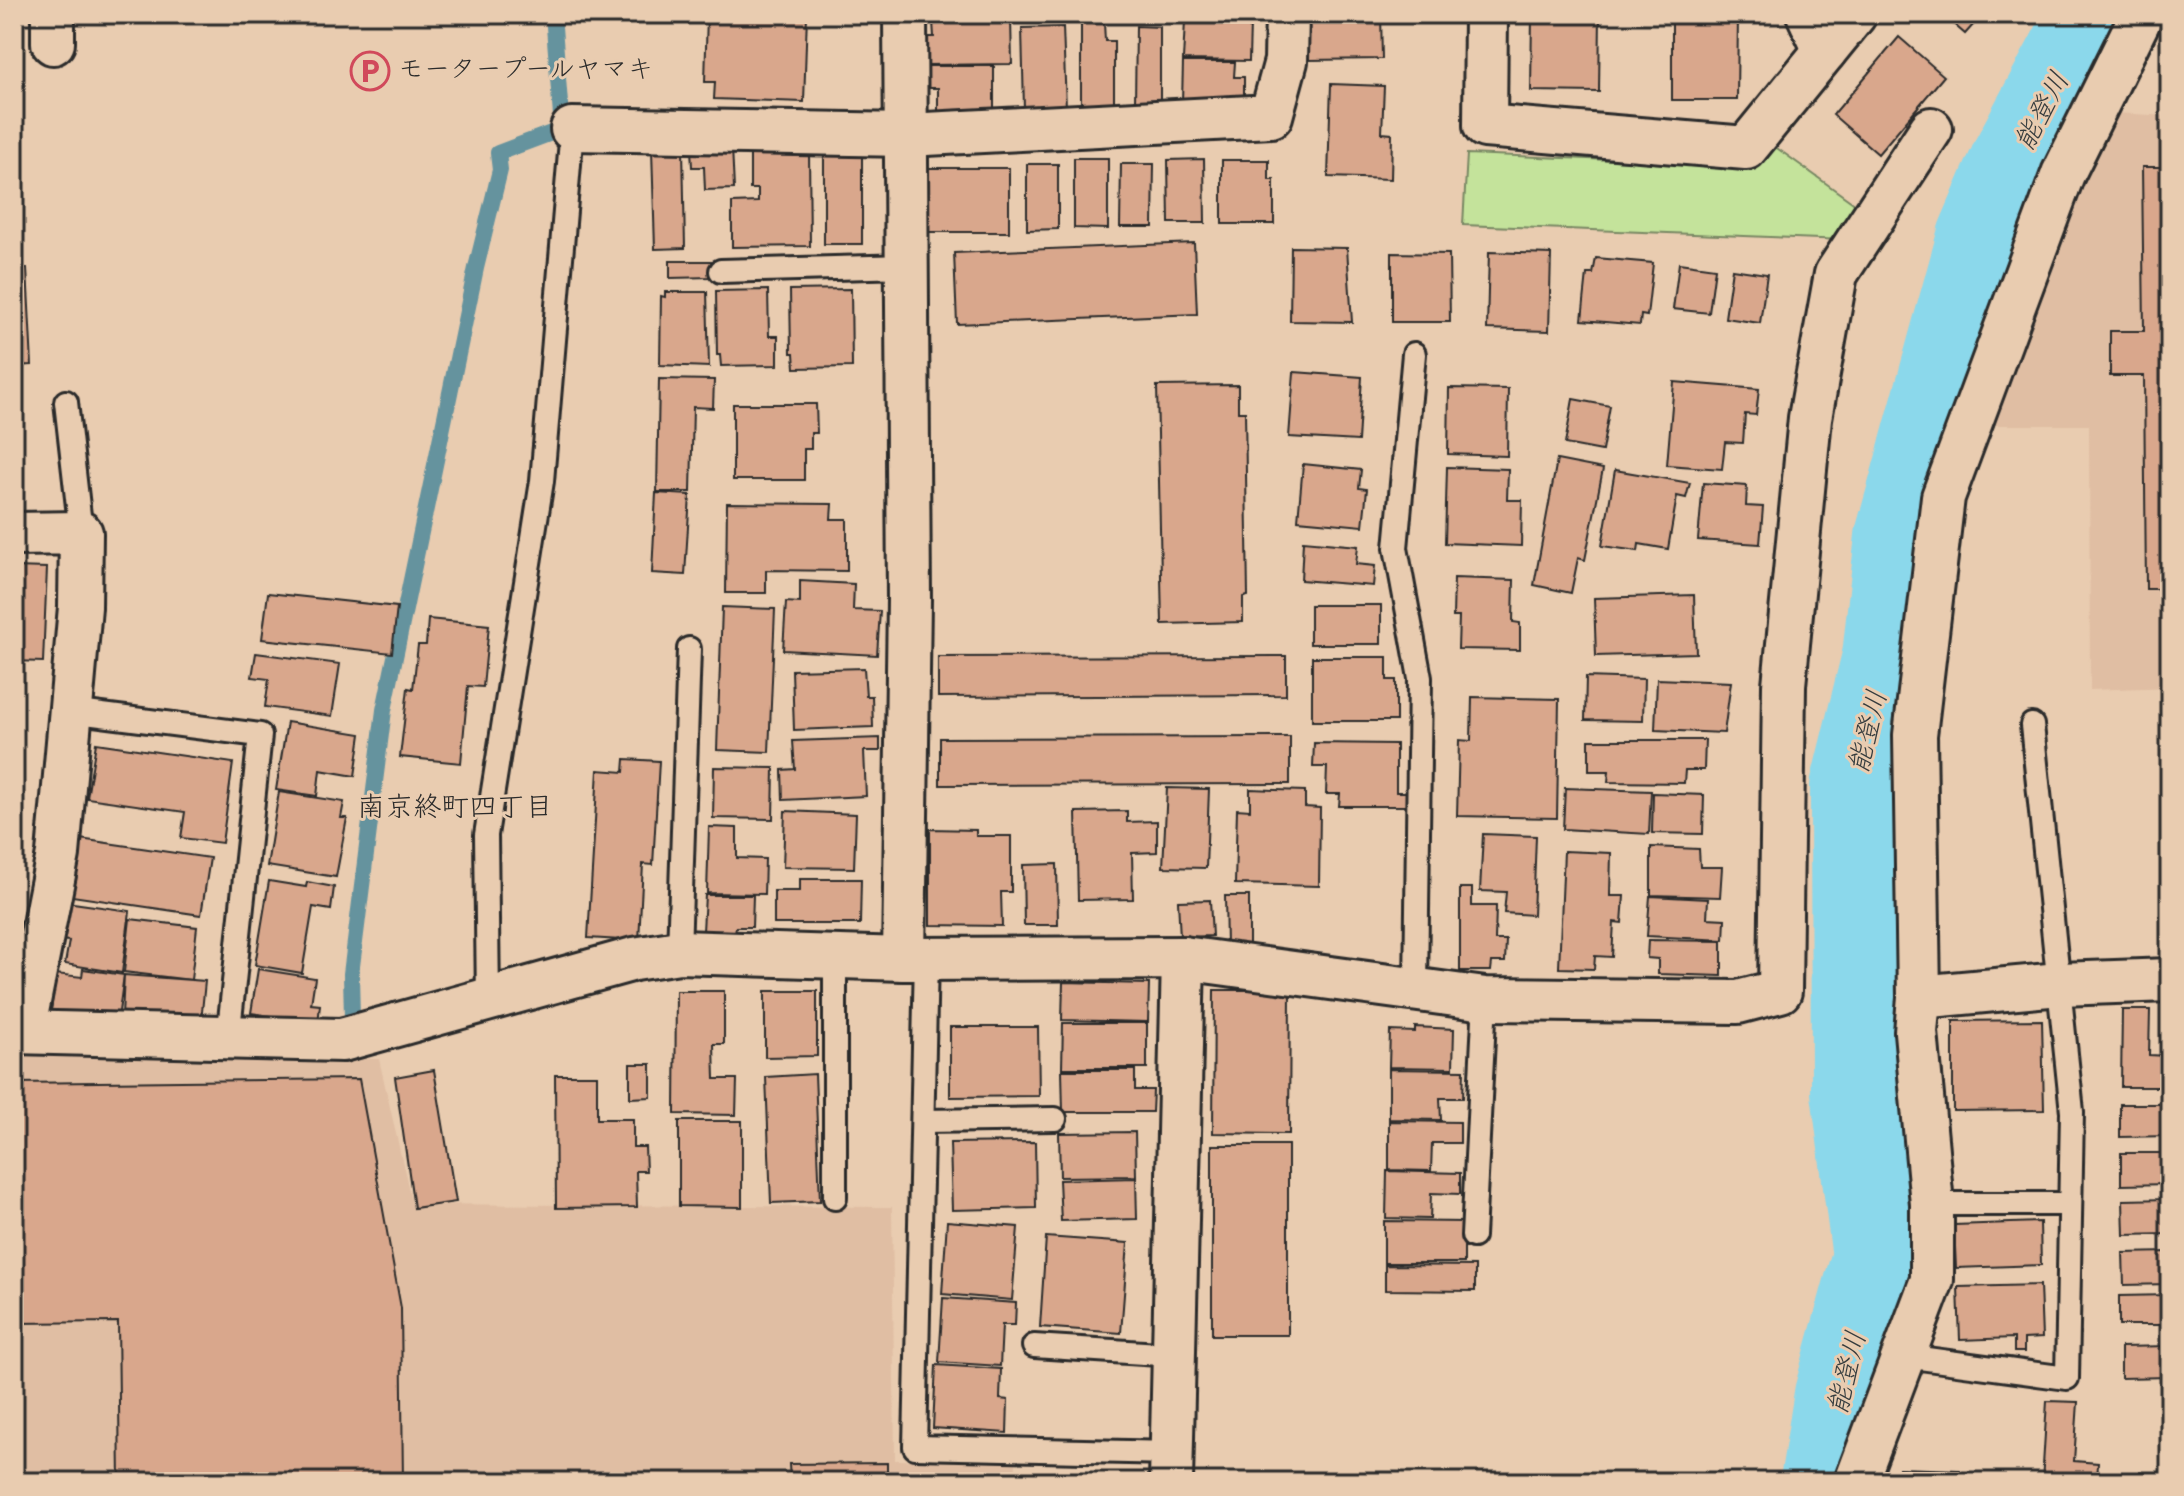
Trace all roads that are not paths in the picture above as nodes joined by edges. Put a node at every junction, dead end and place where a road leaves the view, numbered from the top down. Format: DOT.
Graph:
graph roads {
  1 [pos="905,14"];
  2 [pos="1287,14"];
  3 [pos="1486,14"];
  4 [pos="1808,14"];
  5 [pos="1855,14"];
  6 [pos="2142,14"];
  7 [pos="1825,51"];
  8 [pos="572,129"];
  9 [pos="1931,129"];
  10 [pos="907,135"];
  11 [pos="907,266"];
  12 [pos="721,271"];
  13 [pos="1414,354"];
  14 [pos="66,402"];
  15 [pos="81,533"];
  16 [pos="14,534"];
  17 [pos="689,649"];
  18 [pos="70,711"];
  19 [pos="2032,725"];
  20 [pos="679,952"];
  21 [pos="835,954"];
  22 [pos="915,958"];
  23 [pos="1183,958"];
  24 [pos="2170,980"];
  25 [pos="2060,984"];
  26 [pos="1416,988"];
  27 [pos="1919,997"];
  28 [pos="1485,999"];
  29 [pos="488,1002"];
  30 [pos="19,1032"];
  31 [pos="228,1039"];
  32 [pos="1055,1119"];
  33 [pos="923,1121"];
  34 [pos="835,1198"];
  35 [pos="1932,1204"];
  36 [pos="2070,1204"];
  37 [pos="1473,1236"];
  38 [pos="1034,1346"];
  39 [pos="1175,1355"];
  40 [pos="1905,1356"];
  41 [pos="1172,1467"];
  42 [pos="1856,1482"];
  1 -- 10 [label="street"];
  2 -- 10 [label="street"];
  3 -- 7 [label="street"];
  4 -- 7 [label="street"];
  5 -- 7 [label="street"];
  6 -- 27 [label="street"];
  8 -- 10 [label="street"];
  8 -- 29 [label="lane"];
  9 -- 28 [label="street"];
  10 -- 11 [label="street"];
  11 -- 12 [label="lane"];
  11 -- 22 [label="street"];
  13 -- 26 [label="lane"];
  14 -- 15 [label="lane"];
  15 -- 16 [label="street"];
  15 -- 18 [label="street"];
  17 -- 20 [label="lane"];
  18 -- 30 [label="street"];
  18 -- 31 [label="lane"];
  19 -- 25 [label="lane"];
  20 -- 21 [label="street"];
  20 -- 29 [label="street"];
  21 -- 22 [label="street"];
  21 -- 34 [label="lane"];
  22 -- 23 [label="street"];
  22 -- 33 [label="lane"];
  23 -- 26 [label="street"];
  23 -- 39 [label="street"];
  24 -- 25 [label="street"];
  25 -- 27 [label="street"];
  25 -- 36 [label="lane"];
  26 -- 28 [label="street"];
  27 -- 35 [label="street"];
  28 -- 37 [label="lane"];
  29 -- 31 [label="street"];
  30 -- 31 [label="street"];
  32 -- 33 [label="lane"];
  33 -- 41 [label="lane"];
  35 -- 36 [label="lane"];
  35 -- 40 [label="street"];
  36 -- 40 [label="lane"];
  38 -- 39 [label="lane"];
  39 -- 41 [label="street"];
  40 -- 42 [label="street"];
}
